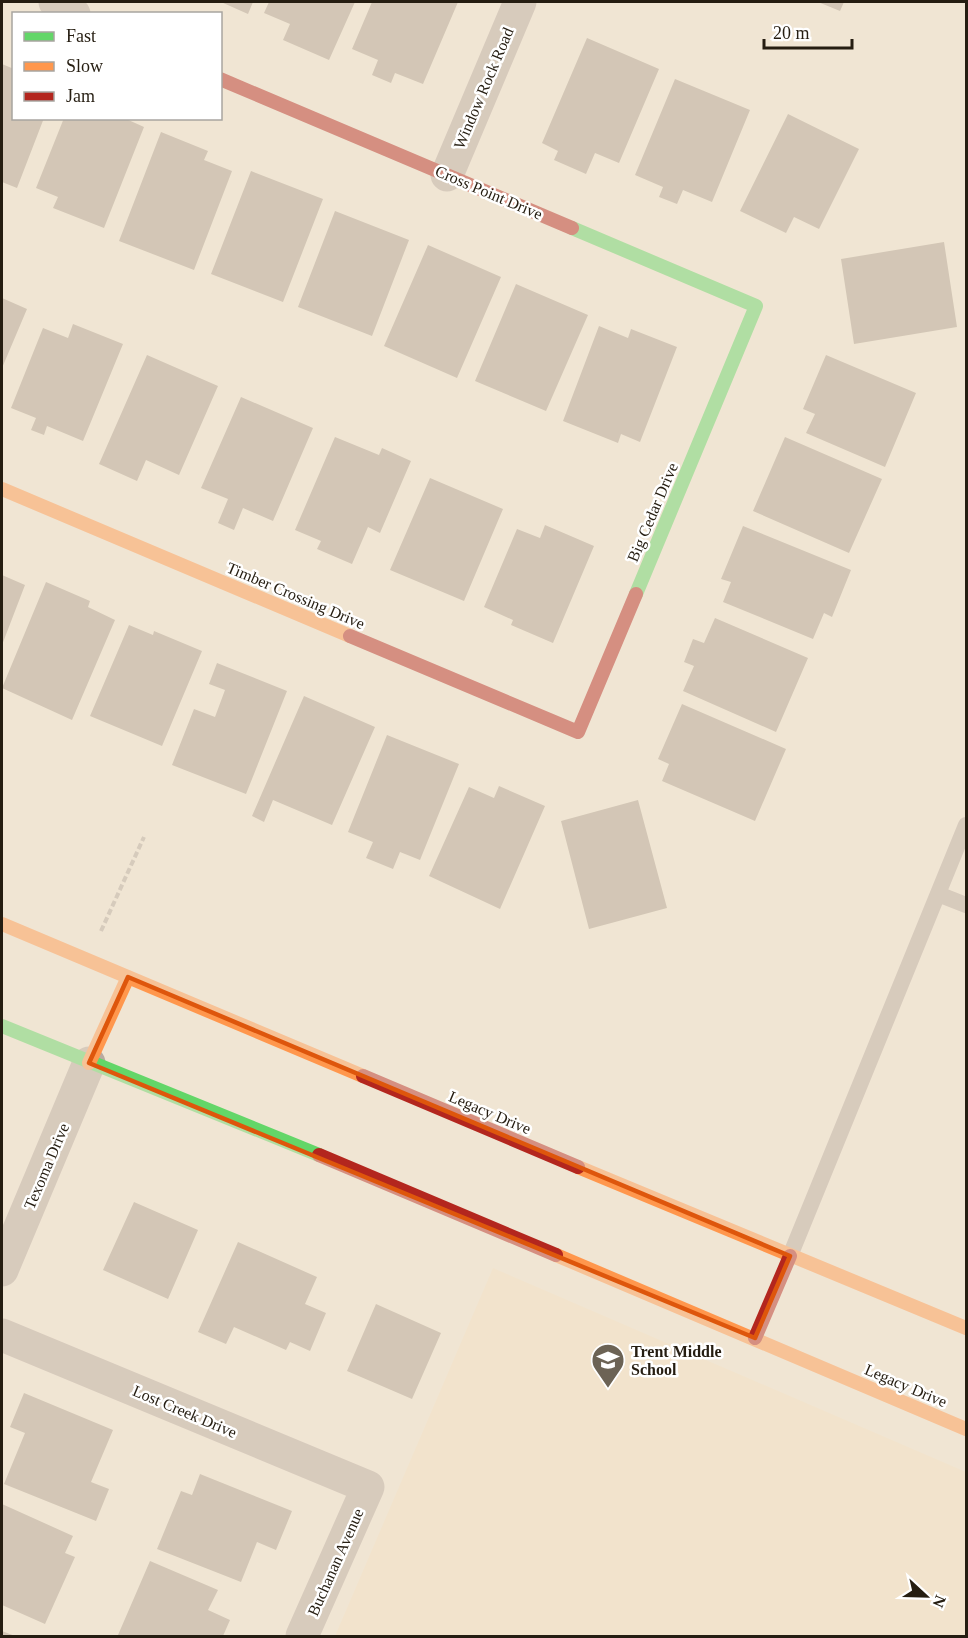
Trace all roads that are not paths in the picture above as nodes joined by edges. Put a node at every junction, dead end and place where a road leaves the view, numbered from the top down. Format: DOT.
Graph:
graph roads {
  1 [pos="55,2"];
  2 [pos="520,2"];
  3 [pos="71,12"];
  4 [pos="222,80"];
  5 [pos="447,175"];
  6 [pos="756,306"];
  7 [pos="2,489"];
  8 [pos="578,732"];
  9 [pos="966,825"];
  10 [pos="938,894"];
  11 [pos="966,906"];
  12 [pos="2,924"];
  13 [pos="128,977"];
  14 [pos="2,1026"];
  15 [pos="89,1063"];
  16 [pos="790,1256"];
  17 [pos="2,1270"];
  18 [pos="966,1328"];
  19 [pos="2,1335"];
  20 [pos="755,1338"];
  21 [pos="966,1429"];
  22 [pos="368,1487"];
  23 [pos="302,1636"];
  1 -- 3 [label="street"];
  2 -- 5 [label="street, Window Rock Road"];
  4 -- 5 [label="main road, Cross Point Drive"];
  5 -- 6 [label="main road, Cross Point Drive"];
  6 -- 8 [label="main road, Big Cedar Drive"];
  7 -- 8 [label="main road, Timber Crossing Drive"];
  9 -- 10 [label="lane"];
  10 -- 11 [label="lane"];
  10 -- 16 [label="lane"];
  12 -- 13 [label="main road, Legacy Drive"];
  13 -- 15 [label="main road"];
  13 -- 16 [label="main road, Legacy Drive"];
  14 -- 15 [label="main road, Legacy Drive"];
  15 -- 17 [label="street, Texoma Drive"];
  15 -- 20 [label="main road, Legacy Drive"];
  16 -- 18 [label="main road, Legacy Drive"];
  16 -- 20 [label="main road"];
  19 -- 22 [label="street, Lost Creek Drive"];
  20 -- 21 [label="main road, Legacy Drive"];
  22 -- 23 [label="street, Buchanan Avenue"];
}
